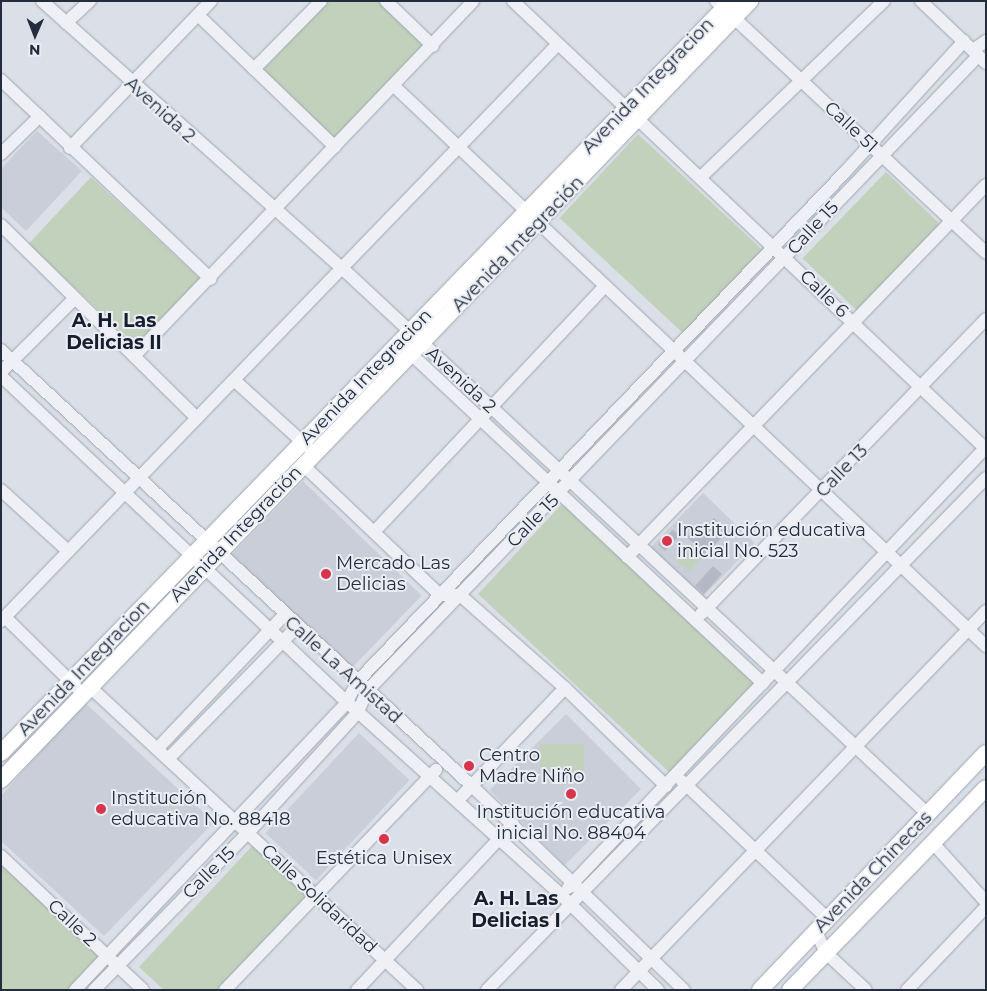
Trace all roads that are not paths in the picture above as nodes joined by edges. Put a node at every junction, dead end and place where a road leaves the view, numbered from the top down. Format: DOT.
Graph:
graph roads {
  1 [pos="42,1"];
  2 [pos="90,1"];
  3 [pos="211,1"];
  4 [pos="321,1"];
  5 [pos="386,1"];
  6 [pos="473,1"];
  7 [pos="513,1"];
  8 [pos="750,1"];
  9 [pos="884,1"];
  10 [pos="920,1"];
  11 [pos="726,7"];
  12 [pos="198,15"];
  13 [pos="66,23"];
  14 [pos="986,41"];
  15 [pos="558,44"];
  16 [pos="433,46"];
  17 [pos="975,52"];
  18 [pos="254,69"];
  19 [pos="1,80"];
  20 [pos="801,81"];
  21 [pos="129,82"];
  22 [pos="394,86"];
  23 [pos="628,108"];
  24 [pos="40,116"];
  25 [pos="640,119"];
  26 [pos="870,144"];
  27 [pos="335,147"];
  28 [pos="70,148"];
  29 [pos="457,148"];
  30 [pos="1,154"];
  31 [pos="882,156"];
  32 [pos="701,177"];
  33 [pos="986,185"];
  34 [pos="273,211"];
  35 [pos="524,212"];
  36 [pos="952,223"];
  37 [pos="537,224"];
  38 [pos="1,225"];
  39 [pos="774,246"];
  40 [pos="986,253"];
  41 [pos="786,258"];
  42 [pos="342,268"];
  43 [pos="211,279"];
  44 [pos="604,287"];
  45 [pos="74,299"];
  46 [pos="986,319"];
  47 [pos="851,320"];
  48 [pos="414,343"];
  49 [pos="1,350"];
  50 [pos="673,352"];
  51 [pos="136,354"];
  52 [pos="12,361"];
  53 [pos="683,361"];
  54 [pos="1,372"];
  55 [pos="1,376"];
  56 [pos="234,380"];
  57 [pos="921,387"];
  58 [pos="490,407"];
  59 [pos="197,418"];
  60 [pos="480,419"];
  61 [pos="753,427"];
  62 [pos="986,448"];
  63 [pos="307,454"];
  64 [pos="560,472"];
  65 [pos="139,478"];
  66 [pos="986,478"];
  67 [pos="549,483"];
  68 [pos="571,483"];
  69 [pos="1,490"];
  70 [pos="125,492"];
  71 [pos="822,492"];
  72 [pos="560,493"];
  73 [pos="374,532"];
  74 [pos="638,546"];
  75 [pos="212,547"];
  76 [pos="68,551"];
  77 [pos="888,554"];
  78 [pos="628,557"];
  79 [pos="197,562"];
  80 [pos="900,565"];
  81 [pos="440,595"];
  82 [pos="460,595"];
  83 [pos="706,609"];
  84 [pos="986,611"];
  85 [pos="284,615"];
  86 [pos="3,619"];
  87 [pos="695,620"];
  88 [pos="296,627"];
  89 [pos="968,629"];
  90 [pos="271,630"];
  91 [pos="283,642"];
  92 [pos="986,646"];
  93 [pos="773,672"];
  94 [pos="71,682"];
  95 [pos="357,682"];
  96 [pos="763,683"];
  97 [pos="786,685"];
  98 [pos="565,688"];
  99 [pos="86,690"];
  100 [pos="367,691"];
  101 [pos="347,702"];
  102 [pos="358,712"];
  103 [pos="854,748"];
  104 [pos="156,749"];
  105 [pos="986,753"];
  106 [pos="1,754"];
  107 [pos="168,759"];
  108 [pos="444,762"];
  109 [pos="431,775"];
  110 [pos="677,775"];
  111 [pos="1,780"];
  112 [pos="472,786"];
  113 [pos="666,786"];
  114 [pos="688,787"];
  115 [pos="986,788"];
  116 [pos="458,800"];
  117 [pos="928,814"];
  118 [pos="234,820"];
  119 [pos="513,824"];
  120 [pos="248,833"];
  121 [pos="499,839"];
  122 [pos="933,843"];
  123 [pos="757,848"];
  124 [pos="1,856"];
  125 [pos="574,882"];
  126 [pos="584,892"];
  127 [pos="561,895"];
  128 [pos="315,896"];
  129 [pos="986,902"];
  130 [pos="571,904"];
  131 [pos="986,907"];
  132 [pos="828,919"];
  133 [pos="816,931"];
  134 [pos="826,953"];
  135 [pos="107,955"];
  136 [pos="651,958"];
  137 [pos="385,960"];
  138 [pos="117,965"];
  139 [pos="639,971"];
  140 [pos="75,990"];
  141 [pos="94,990"];
  142 [pos="144,990"];
  143 [pos="225,990"];
  144 [pos="356,990"];
  145 [pos="416,990"];
  146 [pos="487,990"];
  147 [pos="621,990"];
  148 [pos="658,990"];
  149 [pos="684,990"];
  150 [pos="760,990"];
  151 [pos="790,990"];
  152 [pos="866,990"];
  153 [pos="907,990"];
  1 -- 13 [label="street, Avenida 2"];
  2 -- 13 [label="street"];
  3 -- 12 [label="street"];
  4 -- 18 [label="street"];
  5 -- 16 [label="street"];
  6 -- 16 [label="street"];
  7 -- 15 [label="street, Calle 6"];
  8 -- 11 [label="main road"];
  9 -- 20 [label="street"];
  10 -- 17 [label="street"];
  11 -- 20 [label="street, Calle 51"];
  11 -- 23 [label="main road, Avenida Integracion"];
  11 -- 25 [label="main road, Avenida Integración"];
  12 -- 18 [label="street"];
  12 -- 21 [label="street"];
  13 -- 21 [label="street, Avenida 2"];
  14 -- 17 [label="street"];
  15 -- 23 [label="street, Calle 6"];
  15 -- 29 [label="street"];
  16 -- 22 [label="street"];
  17 -- 26 [label="street"];
  17 -- 31 [label="street, Calle 15"];
  18 -- 27 [label="street"];
  19 -- 24 [label="street"];
  20 -- 26 [label="street, Calle 51"];
  20 -- 32 [label="street"];
  21 -- 28 [label="street"];
  21 -- 34 [label="street, Avenida 2"];
  22 -- 27 [label="street"];
  22 -- 29 [label="street"];
  23 -- 25 [label="street, Calle 6"];
  23 -- 35 [label="main road, Avenida Integracion"];
  24 -- 28 [label="street"];
  24 -- 30 [label="street"];
  25 -- 32 [label="street, Calle 6"];
  25 -- 37 [label="main road, Avenida Integración"];
  26 -- 31 [label="street, Calle 51"];
  26 -- 39 [label="street"];
  27 -- 34 [label="street"];
  28 -- 43 [label="street"];
  29 -- 35 [label="street"];
  29 -- 42 [label="street"];
  31 -- 36 [label="street, Calle 51"];
  31 -- 41 [label="street, Calle 15"];
  32 -- 39 [label="street, Calle 6"];
  33 -- 36 [label="street"];
  34 -- 42 [label="street, Avenida 2"];
  34 -- 43 [label="street"];
  35 -- 37 [label="street"];
  35 -- 48 [label="main road, Avenida Integracion"];
  36 -- 40 [label="street, Calle 51"];
  36 -- 47 [label="street"];
  37 -- 44 [label="street"];
  37 -- 48 [label="main road, Avenida Integración"];
  38 -- 45 [label="street"];
  39 -- 41 [label="street, Calle 6"];
  39 -- 50 [label="street"];
  41 -- 47 [label="street, Calle 6"];
  41 -- 53 [label="street, Calle 15"];
  42 -- 48 [label="street, Avenida 2"];
  42 -- 56 [label="street"];
  43 -- 51 [label="street"];
  44 -- 50 [label="street"];
  44 -- 58 [label="street"];
  45 -- 51 [label="street"];
  45 -- 52 [label="street"];
  46 -- 57 [label="street, Calle 13"];
  47 -- 57 [label="street, Calle 6"];
  47 -- 61 [label="street"];
  48 -- 58 [label="street, Avenida 2"];
  48 -- 60 [label="street, Avenida 2"];
  48 -- 63 [label="main road, Avenida Integración"];
  48 -- 63 [label="main road, Avenida Integracion"];
  49 -- 52 [label="street, Calle La Amistad"];
  50 -- 53 [label="street"];
  50 -- 64 [label="street"];
  51 -- 59 [label="street"];
  52 -- 54 [label="street"];
  52 -- 65 [label="street, Calle La Amistad"];
  53 -- 61 [label="street"];
  53 -- 68 [label="street, Calle 15"];
  55 -- 70 [label="street, Calle La Amistad"];
  56 -- 59 [label="street"];
  56 -- 63 [label="street"];
  57 -- 62 [label="street, Calle 6"];
  57 -- 71 [label="street, Calle 13"];
  58 -- 60 [label="street"];
  58 -- 64 [label="street, Avenida 2"];
  59 -- 65 [label="street"];
  60 -- 67 [label="street, Avenida 2"];
  60 -- 73 [label="street"];
  61 -- 71 [label="street"];
  61 -- 74 [label="street"];
  62 -- 77 [label="street"];
  63 -- 73 [label="street"];
  63 -- 75 [label="main road, Avenida Integración"];
  64 -- 67 [label="street"];
  64 -- 68 [label="street, Avenida 2"];
  65 -- 70 [label="street"];
  65 -- 75 [label="street, Calle La Amistad"];
  66 -- 80 [label="street"];
  67 -- 72 [label="street, Avenida 2"];
  67 -- 81 [label="street"];
  68 -- 72 [label="street, Calle 15"];
  68 -- 74 [label="street, Avenida 2"];
  69 -- 76 [label="street"];
  70 -- 76 [label="street"];
  70 -- 79 [label="street, Calle La Amistad"];
  71 -- 77 [label="street"];
  71 -- 83 [label="street, Calle 13"];
  72 -- 78 [label="street, Avenida 2"];
  72 -- 82 [label="street, Calle 15"];
  73 -- 81 [label="street"];
  74 -- 78 [label="street"];
  74 -- 83 [label="street, Avenida 2"];
  75 -- 79 [label="main road, Avenida Integración"];
  75 -- 85 [label="street, Calle La Amistad"];
  76 -- 86 [label="street"];
  77 -- 80 [label="street"];
  77 -- 93 [label="street"];
  78 -- 87 [label="street, Avenida 2"];
  79 -- 90 [label="street, Calle La Amistad"];
  79 -- 94 [label="main road, Avenida Integracion"];
  79 -- 99 [label="main road, Avenida Integración"];
  80 -- 89 [label="street"];
  80 -- 97 [label="street"];
  81 -- 82 [label="street"];
  81 -- 95 [label="street"];
  82 -- 98 [label="street"];
  82 -- 100 [label="street, Calle 15"];
  83 -- 87 [label="street, Calle 13"];
  83 -- 93 [label="street, Avenida 2"];
  84 -- 89 [label="street"];
  85 -- 88 [label="street, Calle La Amistad"];
  85 -- 90 [label="street"];
  86 -- 94 [label="street, Calle Solidaridad"];
  87 -- 96 [label="street, Avenida 2"];
  88 -- 91 [label="street"];
  88 -- 95 [label="street, Calle La Amistad"];
  89 -- 92 [label="street"];
  89 -- 103 [label="street"];
  90 -- 91 [label="street, Calle La Amistad"];
  90 -- 104 [label="street"];
  91 -- 101 [label="street, Calle La Amistad"];
  91 -- 107 [label="street"];
  93 -- 96 [label="street"];
  93 -- 97 [label="street, Avenida 2"];
  94 -- 99 [label="street, Calle Solidaridad"];
  94 -- 106 [label="main road, Avenida Integracion"];
  95 -- 100 [label="street, Calle La Amistad"];
  95 -- 101 [label="street"];
  96 -- 110 [label="street"];
  97 -- 103 [label="street, Avenida 2"];
  97 -- 114 [label="street"];
  98 -- 112 [label="street"];
  98 -- 113 [label="street"];
  99 -- 104 [label="street, Calle Solidaridad"];
  99 -- 111 [label="main road, Avenida Integración"];
  100 -- 102 [label="street, Calle 15"];
  100 -- 108 [label="street, Calle La Amistad"];
  101 -- 102 [label="street, Calle La Amistad"];
  101 -- 118 [label="street"];
  102 -- 109 [label="street, Calle La Amistad"];
  102 -- 120 [label="street, Calle 15"];
  103 -- 117 [label="street, Avenida 2"];
  103 -- 123 [label="street"];
  104 -- 107 [label="street, Calle Solidaridad"];
  105 -- 117 [label="main road, Avenida Chinecas"];
  107 -- 118 [label="street, Calle Solidaridad"];
  108 -- 109 [label="street"];
  108 -- 112 [label="street, Calle La Amistad"];
  109 -- 116 [label="street, Calle La Amistad"];
  109 -- 128 [label="street"];
  110 -- 113 [label="street"];
  110 -- 114 [label="street"];
  112 -- 116 [label="street"];
  112 -- 119 [label="street, Calle La Amistad"];
  113 -- 125 [label="street"];
  114 -- 123 [label="street"];
  114 -- 126 [label="street"];
  115 -- 122 [label="main road, Avenida Chinecas"];
  116 -- 121 [label="street, Calle La Amistad"];
  117 -- 132 [label="main road, Avenida Chinecas"];
  118 -- 120 [label="street, Calle Solidaridad"];
  118 -- 135 [label="street"];
  119 -- 121 [label="street"];
  119 -- 125 [label="street, Calle La Amistad"];
  120 -- 128 [label="street, Calle Solidaridad"];
  120 -- 138 [label="street, Calle 15"];
  121 -- 127 [label="street, Calle La Amistad"];
  121 -- 137 [label="street"];
  122 -- 129 [label="street"];
  122 -- 134 [label="main road, Avenida Chinecas"];
  123 -- 132 [label="street"];
  123 -- 136 [label="street"];
  124 -- 135 [label="street, Calle 2"];
  125 -- 126 [label="street, Calle La Amistad"];
  125 -- 127 [label="street"];
  126 -- 130 [label="street"];
  126 -- 136 [label="street, Calle La Amistad"];
  127 -- 130 [label="street, Calle La Amistad"];
  128 -- 137 [label="street, Calle Solidaridad"];
  128 -- 143 [label="street"];
  130 -- 139 [label="street, Calle La Amistad"];
  130 -- 146 [label="street"];
  131 -- 153 [label="street"];
  132 -- 133 [label="main road, Avenida Chinecas"];
  133 -- 134 [label="street"];
  133 -- 150 [label="main road, Avenida Chinecas"];
  134 -- 151 [label="main road, Avenida Chinecas"];
  134 -- 152 [label="street"];
  135 -- 138 [label="street, Calle 2"];
  135 -- 140 [label="street"];
  136 -- 139 [label="street"];
  136 -- 149 [label="street, Calle La Amistad"];
  137 -- 144 [label="street"];
  137 -- 145 [label="street, Calle Solidaridad"];
  138 -- 141 [label="street, Calle 15"];
  138 -- 142 [label="street, Calle 2"];
  139 -- 147 [label="street"];
  139 -- 148 [label="street, Calle La Amistad"];
}
